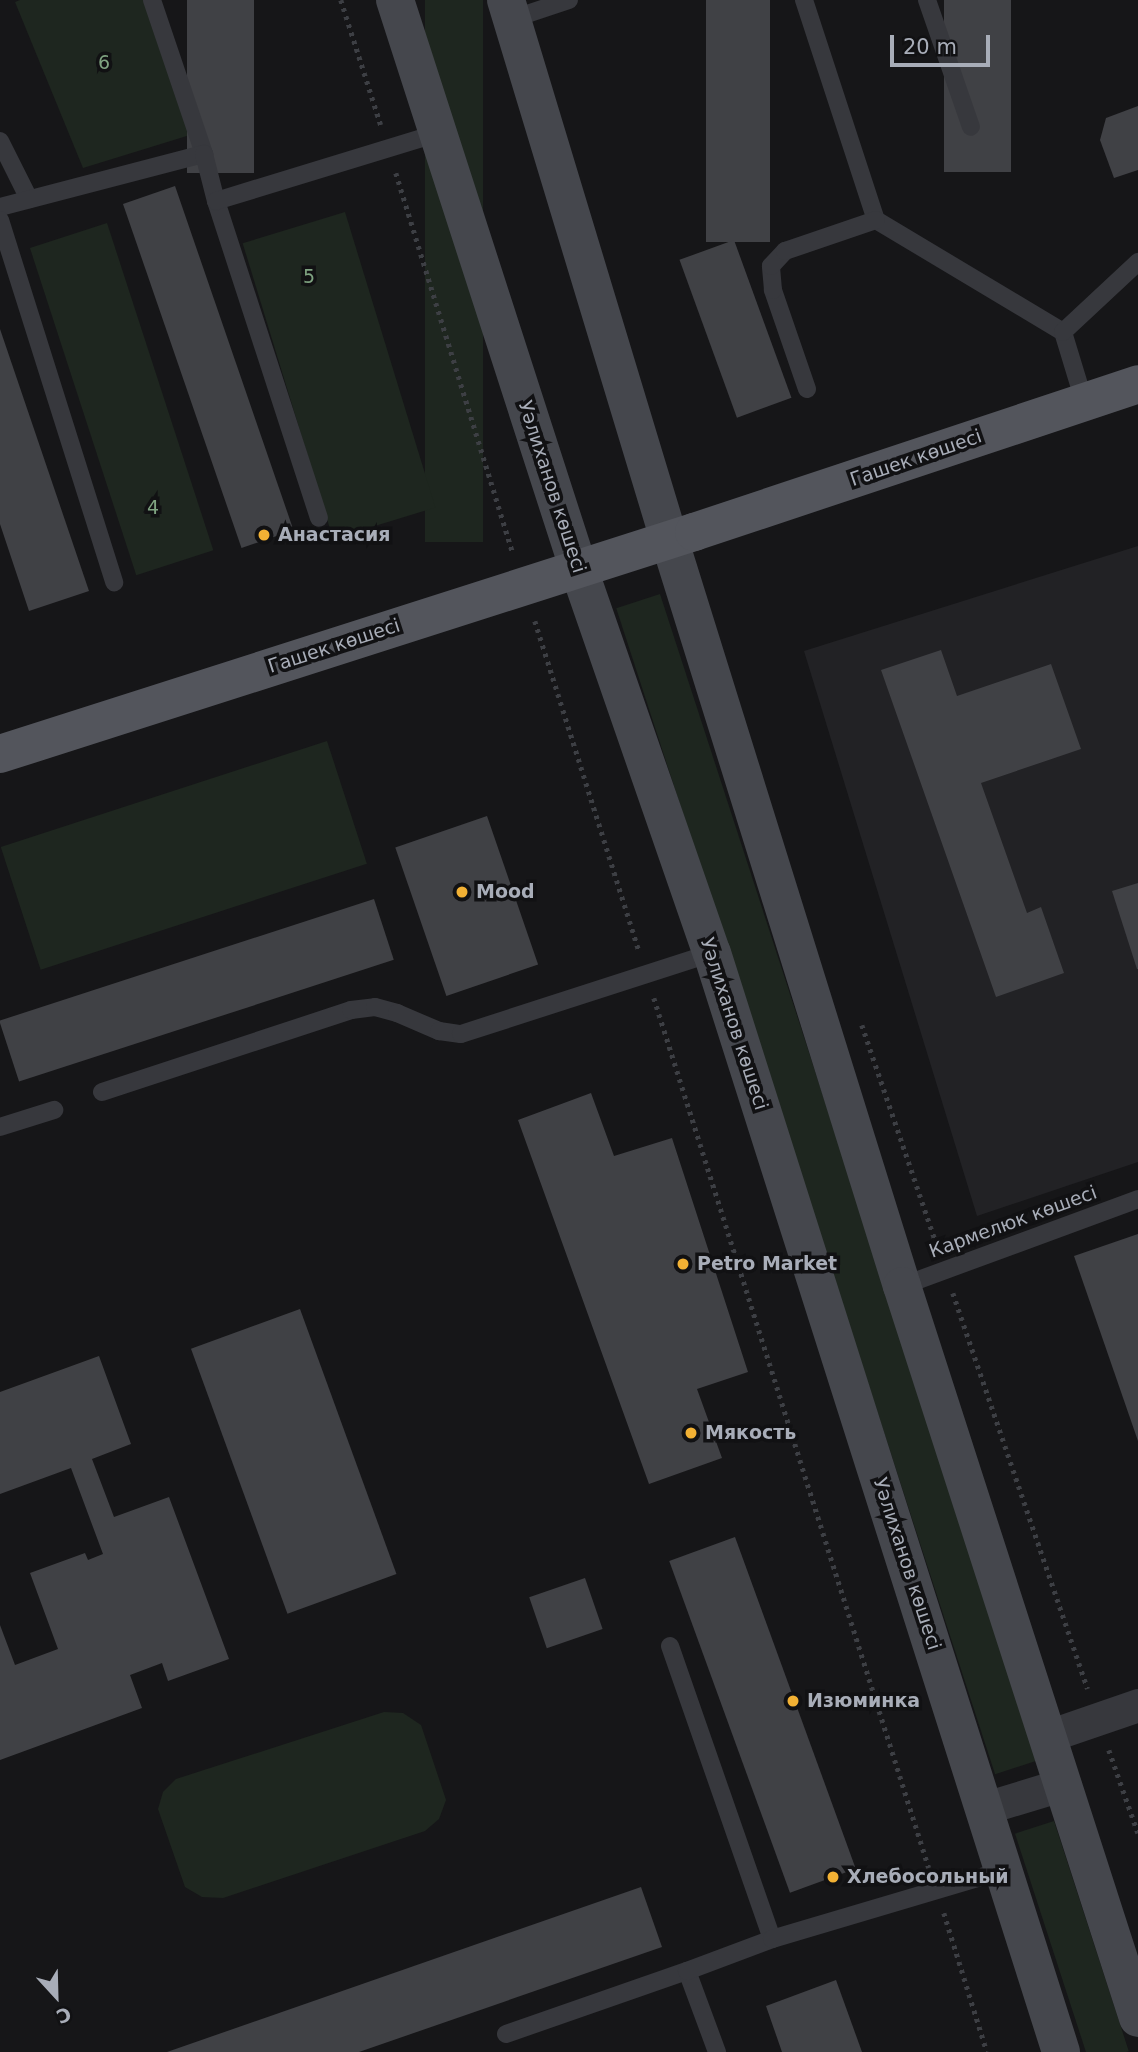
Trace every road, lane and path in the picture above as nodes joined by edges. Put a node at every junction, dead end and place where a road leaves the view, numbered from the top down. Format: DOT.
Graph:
graph roads {
  1 [pos="152,0"];
  2 [pos="341,0"];
  3 [pos="395,0"];
  4 [pos="569,0"];
  5 [pos="804,0"];
  6 [pos="927,0"];
  7 [pos="509,9"];
  8 [pos="971,127"];
  9 [pos="439,133"];
  10 [pos="0,141"];
  11 [pos="389,148"];
  12 [pos="204,153"];
  13 [pos="29,198"];
  14 [pos="216,201"];
  15 [pos="0,207"];
  16 [pos="0,220"];
  17 [pos="876,220"];
  18 [pos="1138,262"];
  19 [pos="1063,332"];
  20 [pos="1138,384"];
  21 [pos="807,389"];
  22 [pos="1084,401"];
  23 [pos="319,518"];
  24 [pos="681,535"];
  25 [pos="578,567"];
  26 [pos="114,582"];
  27 [pos="523,584"];
  28 [pos="0,754"];
  29 [pos="712,953"];
  30 [pos="647,974"];
  31 [pos="860,1019"];
  32 [pos="102,1092"];
  33 [pos="54,1110"];
  34 [pos="0,1127"];
  35 [pos="1138,1199"];
  36 [pos="945,1269"];
  37 [pos="902,1286"];
  38 [pos="670,1646"];
  39 [pos="1138,1705"];
  40 [pos="1098,1718"];
  41 [pos="1048,1736"];
  42 [pos="1064,1784"];
  43 [pos="985,1808"];
  44 [pos="1138,1833"];
  45 [pos="1005,1870"];
  46 [pos="937,1891"];
  47 [pos="772,1939"];
  48 [pos="687,1971"];
  49 [pos="1138,2018"];
  50 [pos="506,2035"];
  51 [pos="717,2052"];
  52 [pos="988,2052"];
  53 [pos="1061,2052"];
  1 -- 12 [label="lane"];
  2 -- 11 [label="path"];
  3 -- 9 [label="main road, Уәлиханов көшесі"];
  4 -- 7 [label="lane"];
  5 -- 17 [label="lane"];
  6 -- 8 [label="lane"];
  7 -- 24 [label="main road"];
  9 -- 11 [label="lane"];
  9 -- 25 [label="main road, Уәлиханов көшесі"];
  10 -- 13 [label="lane"];
  11 -- 14 [label="lane"];
  11 -- 27 [label="path"];
  12 -- 13 [label="lane"];
  12 -- 14 [label="lane"];
  13 -- 15 [label="lane"];
  14 -- 23 [label="lane"];
  16 -- 26 [label="lane"];
  17 -- 19 [label="lane"];
  17 -- 21 [label="lane"];
  18 -- 19 [label="lane"];
  19 -- 22 [label="lane"];
  20 -- 22 [label="main road, Гашек көшесі"];
  22 -- 24 [label="main road, Гашек көшесі"];
  24 -- 25 [label="main road, Гашек көшесі"];
  24 -- 37 [label="main road"];
  25 -- 27 [label="main road, Гашек көшесі"];
  25 -- 29 [label="main road, Уәлиханов көшесі"];
  27 -- 28 [label="main road, Гашек көшесі"];
  27 -- 30 [label="path"];
  29 -- 30 [label="lane"];
  29 -- 43 [label="main road, Уәлиханов көшесі"];
  30 -- 32 [label="lane"];
  30 -- 46 [label="path"];
  31 -- 36 [label="path"];
  33 -- 34 [label="lane"];
  35 -- 36 [label="lane, Кармелюк көшесі"];
  36 -- 37 [label="lane, Кармелюк көшесі"];
  36 -- 40 [label="path"];
  37 -- 41 [label="main road"];
  38 -- 47 [label="lane"];
  39 -- 40 [label="street"];
  40 -- 41 [label="street"];
  40 -- 44 [label="path"];
  41 -- 42 [label="main road"];
  42 -- 43 [label="street"];
  42 -- 49 [label="main road"];
  43 -- 45 [label="main road, Уәлиханов көшесі"];
  45 -- 46 [label="lane"];
  45 -- 53 [label="main road, Уәлиханов көшесі"];
  46 -- 47 [label="lane"];
  46 -- 52 [label="path"];
  47 -- 48 [label="lane"];
  48 -- 50 [label="lane"];
  48 -- 51 [label="lane"];
}
